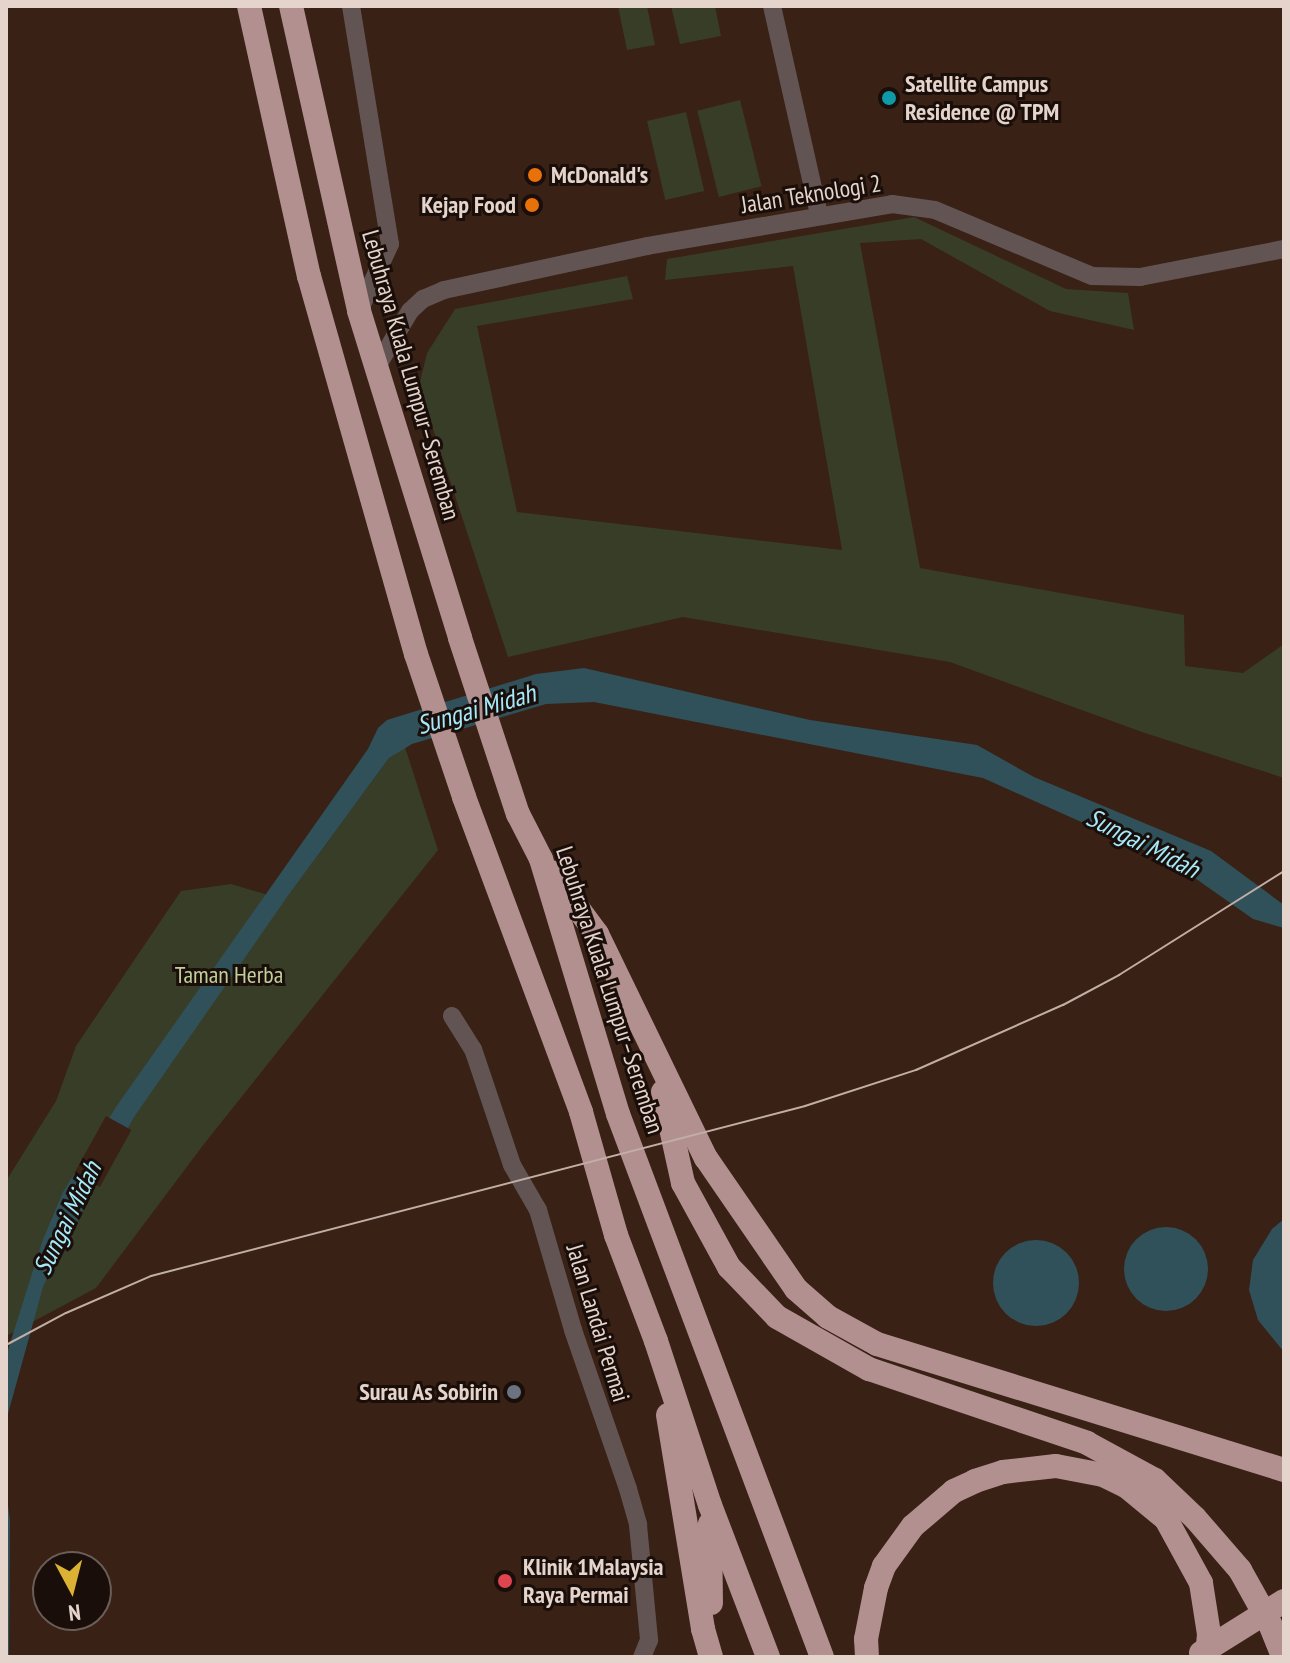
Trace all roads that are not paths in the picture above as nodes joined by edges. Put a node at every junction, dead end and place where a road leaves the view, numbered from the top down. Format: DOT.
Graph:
graph roads {
  1 [pos="249,6"];
  2 [pos="291,6"];
  3 [pos="351,6"];
  4 [pos="772,6"];
  5 [pos="819,215"];
  6 [pos="1284,249"];
  7 [pos="359,311"];
  8 [pos="375,370"];
  9 [pos="541,859"];
  10 [pos="452,1016"];
  11 [pos="655,1059"];
  12 [pos="656,1341"];
  13 [pos="1284,1470"];
  14 [pos="710,1505"];
  15 [pos="741,1589"];
  16 [pos="1284,1601"];
  17 [pos="1284,1655"];
  18 [pos="642,1657"];
  19 [pos="712,1657"];
  20 [pos="752,1657"];
  21 [pos="768,1657"];
  22 [pos="822,1657"];
  23 [pos="867,1657"];
  24 [pos="1196,1657"];
  25 [pos="1207,1657"];
  26 [pos="1275,1657"];
  1 -- 12 [label="highway"];
  2 -- 7 [label="highway, Lebuhraya Kuala Lumpur–Seremban"];
  3 -- 7 [label="street"];
  4 -- 5 [label="street"];
  5 -- 6 [label="street, Jalan Teknologi 2"];
  5 -- 8 [label="street, Jalan Teknologi 2"];
  7 -- 8 [label="highway, Lebuhraya Kuala Lumpur–Seremban"];
  8 -- 9 [label="highway, Lebuhraya Kuala Lumpur–Seremban"];
  9 -- 11 [label="highway"];
  9 -- 22 [label="highway, Lebuhraya Kuala Lumpur–Seremban"];
  10 -- 18 [label="street, Jalan Landai Permai"];
  11 -- 13 [label="highway"];
  11 -- 17 [label="highway"];
  12 -- 14 [label="highway"];
  12 -- 19 [label="highway"];
  14 -- 15 [label="highway"];
  14 -- 19 [label="highway"];
  15 -- 20 [label="highway"];
  15 -- 21 [label="highway"];
  16 -- 24 [label="highway"];
  17 -- 26 [label="highway"];
  23 -- 25 [label="highway"];
}
